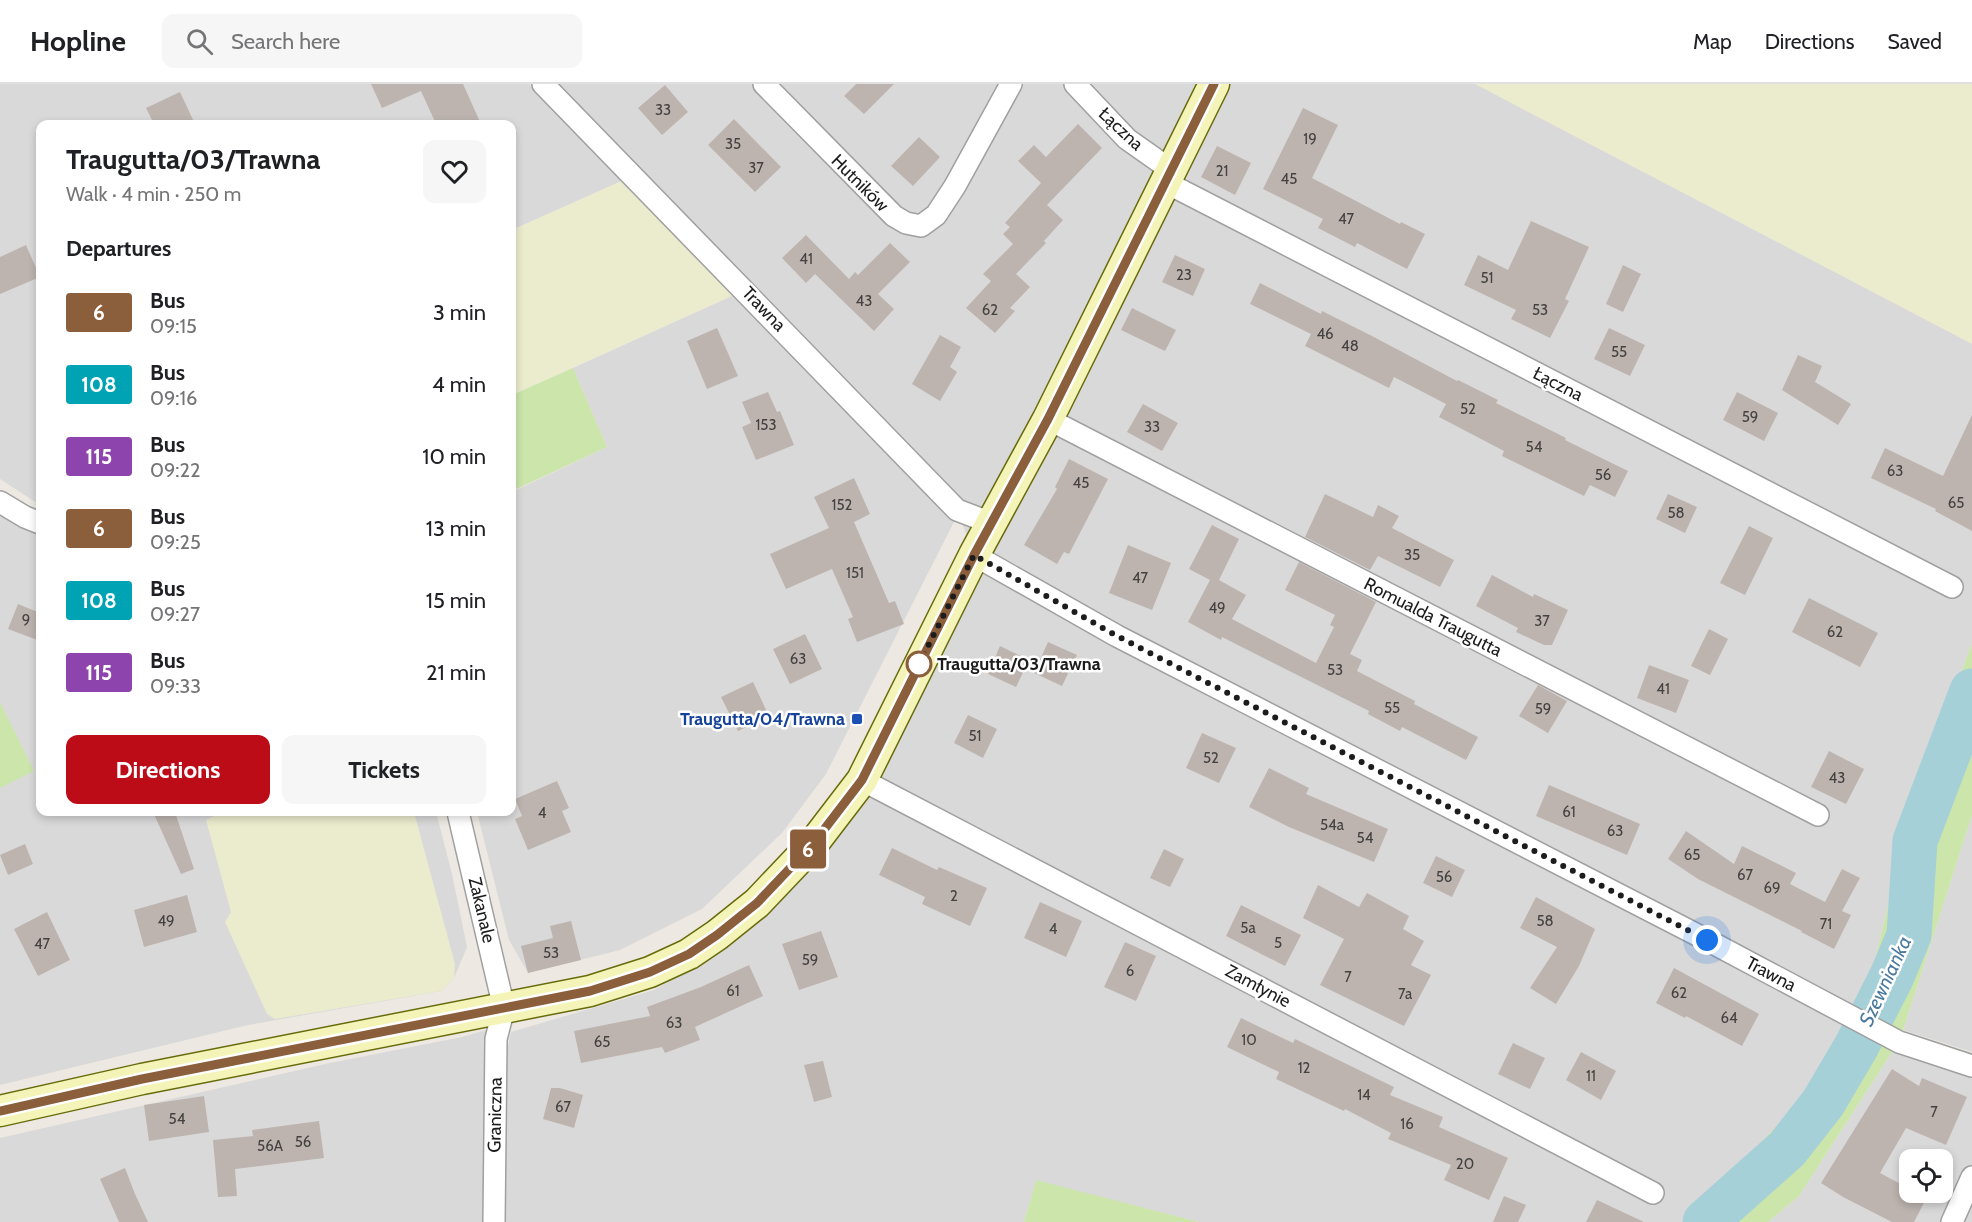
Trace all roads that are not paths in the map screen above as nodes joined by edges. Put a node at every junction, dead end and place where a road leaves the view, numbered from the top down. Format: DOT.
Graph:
graph roads {
  1 [pos="543,84"];
  2 [pos="764,84"];
  3 [pos="1011,84"];
  4 [pos="1075,84"];
  5 [pos="1214,84"];
  6 [pos="1168,176"];
  7 [pos="1048,419"];
  8 [pos="0,502"];
  9 [pos="36,521"];
  10 [pos="991,523"];
  11 [pos="974,555"];
  12 [pos="1952,587"];
  13 [pos="862,780"];
  14 [pos="1818,815"];
  15 [pos="459,816"];
  16 [pos="504,1008"];
  17 [pos="1972,1066"];
  18 [pos="0,1111"];
  19 [pos="1972,1177"];
  20 [pos="1653,1193"];
  21 [pos="494,1222"];
  22 [pos="1952,1222"];
  1 -- 10 [label="street, Trawna"];
  2 -- 3 [label="street, Hutników"];
  4 -- 6 [label="street, Łączna"];
  5 -- 6 [label="main road"];
  6 -- 7 [label="main road"];
  6 -- 12 [label="street, Łączna"];
  7 -- 10 [label="main road"];
  7 -- 14 [label="street, Romualda Traugutta"];
  8 -- 9 [label="street"];
  10 -- 11 [label="main road"];
  11 -- 13 [label="main road"];
  11 -- 17 [label="street, Trawna"];
  13 -- 16 [label="main road"];
  13 -- 20 [label="street, Zamłynie"];
  15 -- 16 [label="street, Zakanale"];
  16 -- 18 [label="main road"];
  16 -- 21 [label="street, Graniczna"];
  19 -- 22 [label="street"];
}
